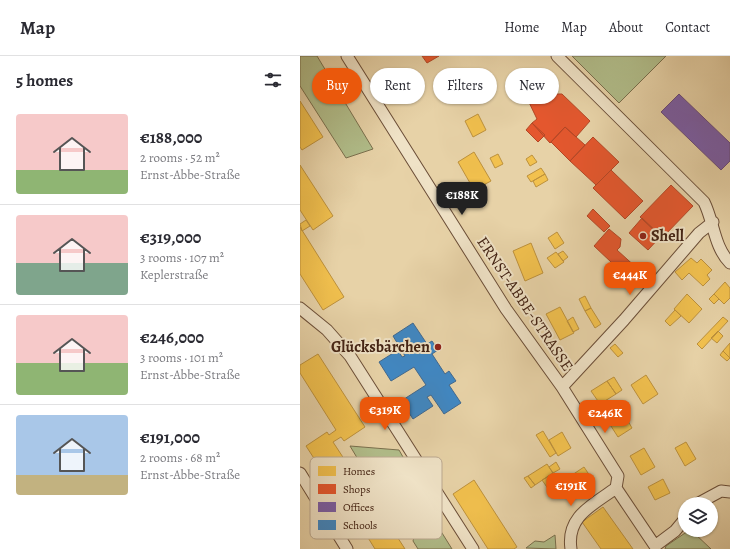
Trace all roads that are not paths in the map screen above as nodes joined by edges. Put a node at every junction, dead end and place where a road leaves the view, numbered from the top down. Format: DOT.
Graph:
graph roads {
  1 [pos="347,56"];
  2 [pos="557,56"];
  3 [pos="713,222"];
  4 [pos="730,263"];
  5 [pos="300,308"];
  6 [pos="562,387"];
  7 [pos="414,457"];
  8 [pos="300,473"];
  9 [pos="616,488"];
  10 [pos="310,489"];
  11 [pos="730,492"];
  12 [pos="710,497"];
  13 [pos="442,500"];
  14 [pos="678,527"];
  15 [pos="341,539"];
  16 [pos="656,547"];
  17 [pos="347,549"];
  18 [pos="473,549"];
  19 [pos="571,549"];
  1 -- 6 [label="street, ERNST-ABBE-STRASSE"];
  2 -- 3 [label="street"];
  3 -- 4 [label="street"];
  3 -- 6 [label="street, ERNST-ABBE-STRASSE"];
  5 -- 7 [label="street"];
  6 -- 9 [label="street, ERNST-ABBE-STRASSE"];
  8 -- 10 [label="street"];
  9 -- 16 [label="street"];
  9 -- 19 [label="street"];
  11 -- 12 [label="street"];
  13 -- 18 [label="street"];
  14 -- 16 [label="street"];
  15 -- 17 [label="street"];
}
